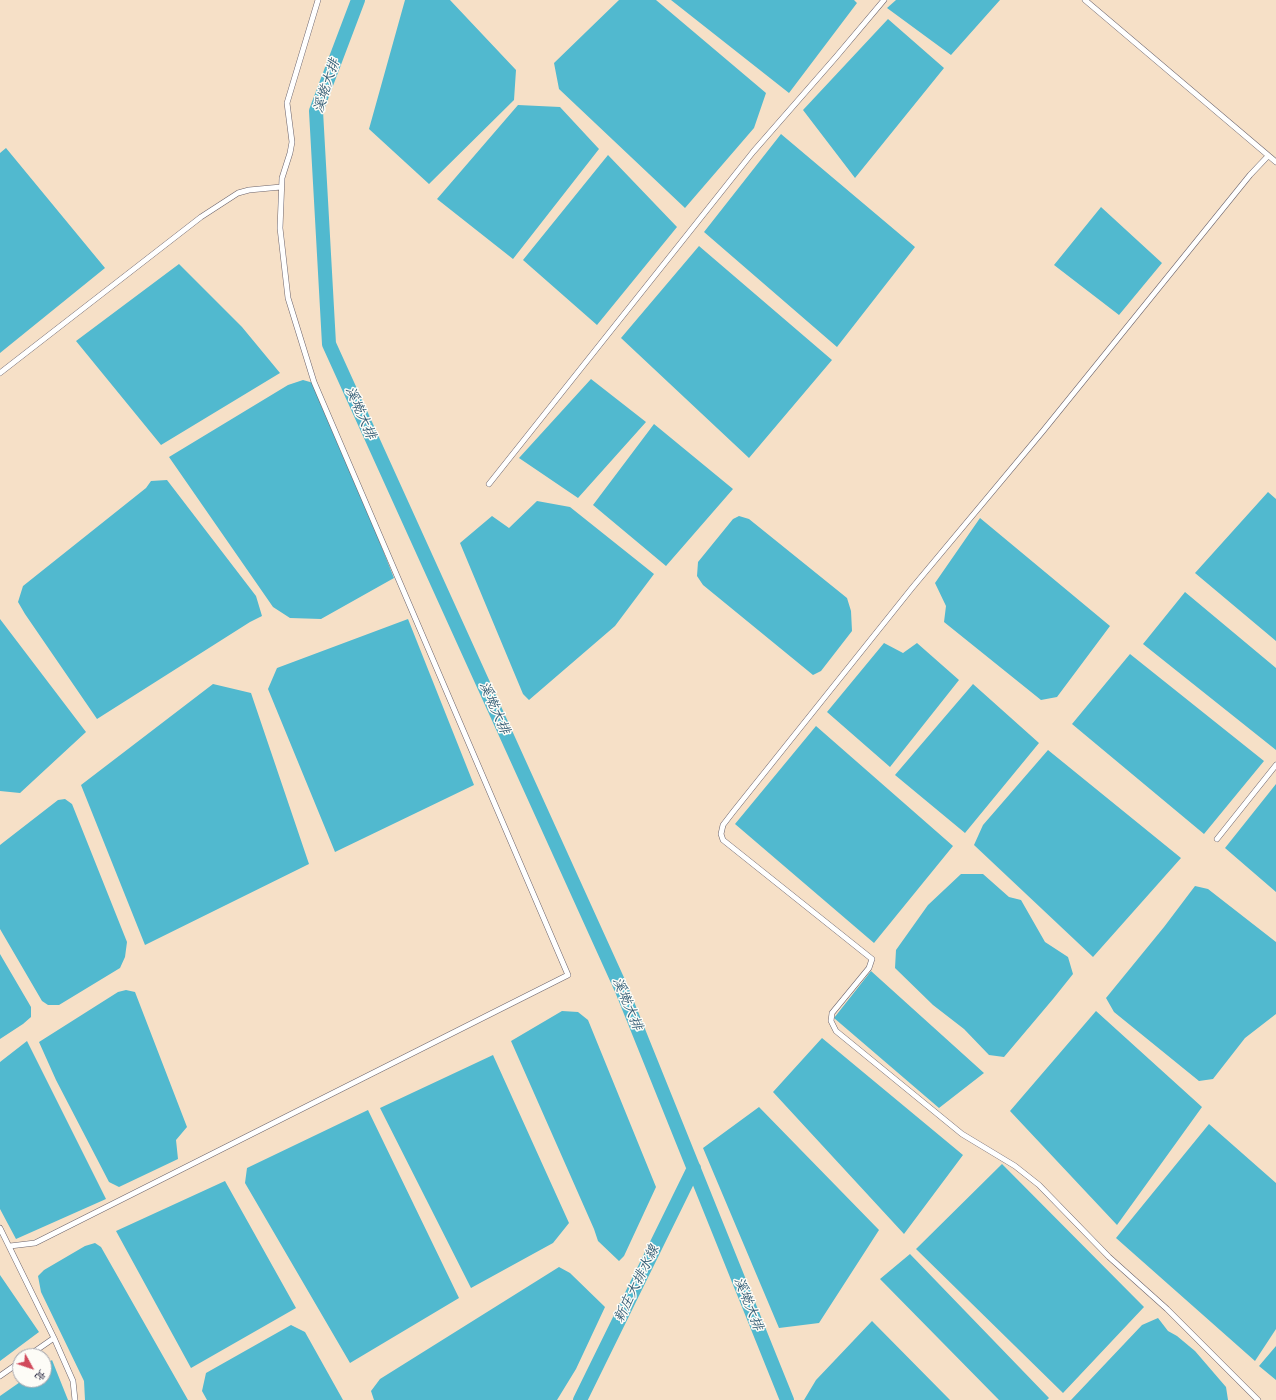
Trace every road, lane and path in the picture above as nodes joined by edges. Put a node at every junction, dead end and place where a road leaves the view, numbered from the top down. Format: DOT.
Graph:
graph roads {
  1 [pos="318,0"];
  2 [pos="884,0"];
  3 [pos="1085,0"];
  4 [pos="1268,156"];
  5 [pos="1276,162"];
  6 [pos="281,187"];
  7 [pos="0,373"];
  8 [pos="489,484"];
  9 [pos="1276,765"];
  10 [pos="1217,839"];
  11 [pos="0,1228"];
  12 [pos="10,1246"];
  13 [pos="54,1338"];
  14 [pos="40,1348"];
  15 [pos="12,1368"];
  16 [pos="0,1376"];
  17 [pos="75,1400"];
  18 [pos="1258,1400"];
  1 -- 6 [label="lane"];
  2 -- 8 [label="lane"];
  3 -- 4 [label="lane"];
  4 -- 5 [label="lane"];
  4 -- 18 [label="lane"];
  6 -- 7 [label="lane"];
  6 -- 12 [label="lane"];
  9 -- 10 [label="lane"];
  11 -- 12 [label="lane"];
  12 -- 13 [label="lane"];
  13 -- 14 [label="lane"];
  13 -- 17 [label="lane"];
  15 -- 16 [label="lane"];
}
